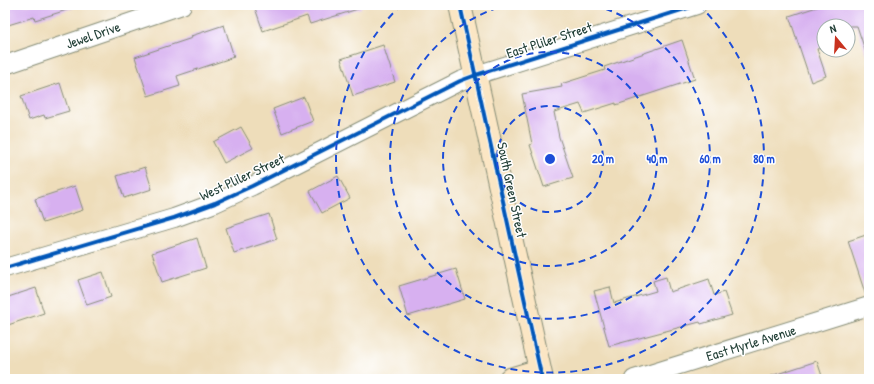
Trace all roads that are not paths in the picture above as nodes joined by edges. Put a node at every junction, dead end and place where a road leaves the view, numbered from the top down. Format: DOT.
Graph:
graph roads {
  1 [pos="182,5"];
  2 [pos="460,5"];
  3 [pos="697,5"];
  4 [pos="5,65"];
  5 [pos="476,75"];
  6 [pos="5,268"];
  7 [pos="869,306"];
  8 [pos="541,375"];
  9 [pos="510,379"];
  10 [pos="634,379"];
  1 -- 4 [label="street, Jewel Drive"];
  2 -- 5 [label="street, South Green Street"];
  3 -- 5 [label="street, East Pliler Street"];
  5 -- 6 [label="street, West Pliler Street"];
  5 -- 8 [label="street, South Green Street"];
  7 -- 10 [label="street, East Myrle Avenue"];
  8 -- 9 [label="street"];
}
